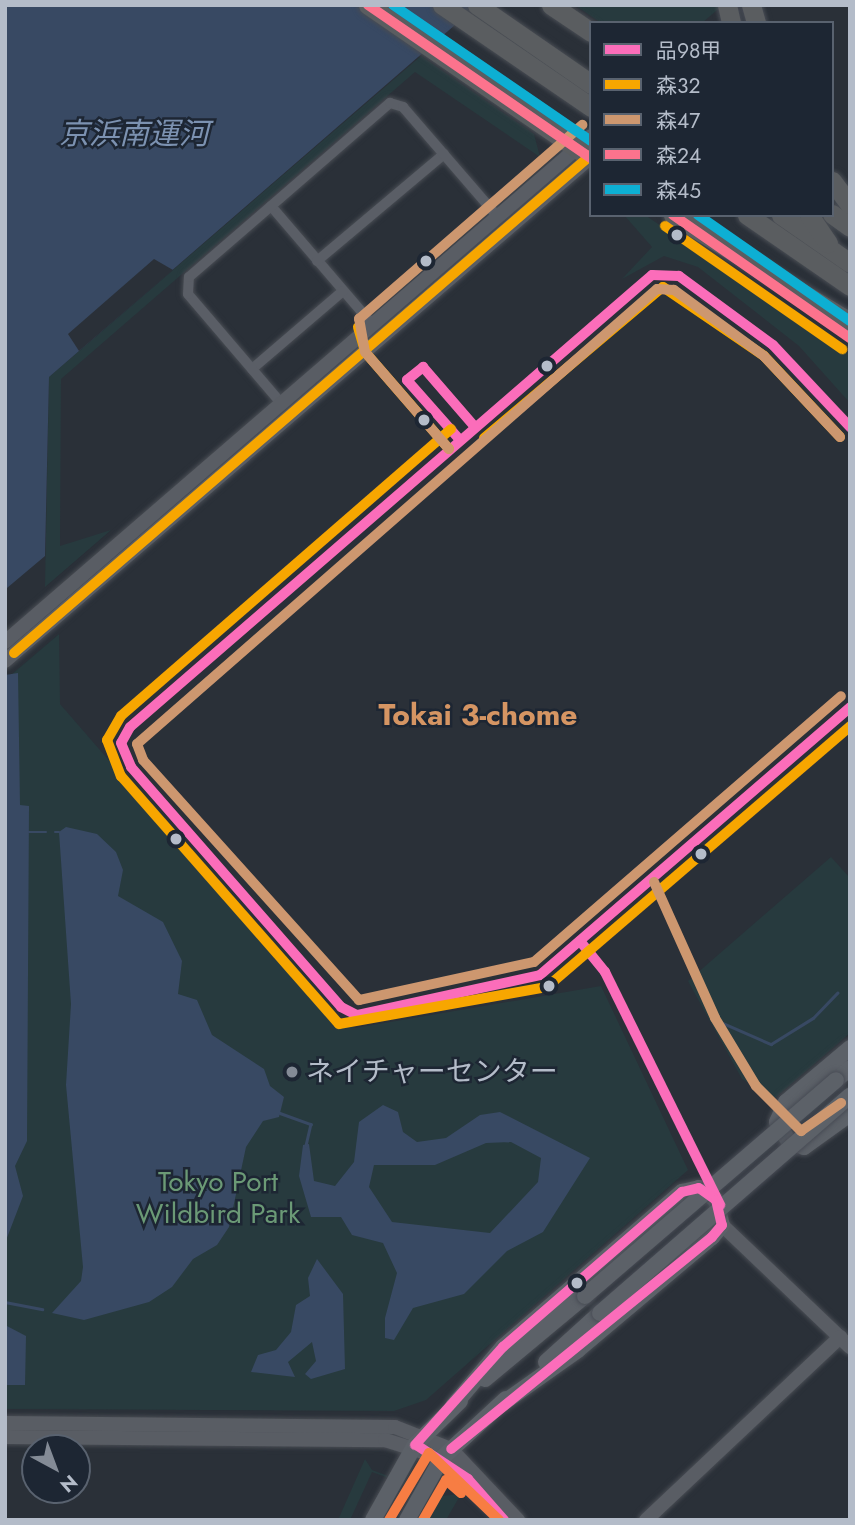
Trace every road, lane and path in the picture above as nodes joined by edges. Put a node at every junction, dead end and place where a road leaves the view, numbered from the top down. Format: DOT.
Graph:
graph roads {
  1 [pos="368,5"];
  2 [pos="442,5"];
  3 [pos="477,5"];
  4 [pos="736,5"];
  5 [pos="765,5"];
  6 [pos="553,6"];
  7 [pos="718,21"];
  8 [pos="748,21"];
  9 [pos="589,31"];
  10 [pos="589,83"];
  11 [pos="589,106"];
  12 [pos="588,151"];
  13 [pos="444,154"];
  14 [pos="834,184"];
  15 [pos="834,200"];
  16 [pos="850,205"];
  17 [pos="271,206"];
  18 [pos="850,211"];
  19 [pos="834,215"];
  20 [pos="497,216"];
  21 [pos="676,217"];
  22 [pos="750,217"];
  23 [pos="784,217"];
  24 [pos="810,217"];
  25 [pos="850,227"];
  26 [pos="317,261"];
  27 [pos="850,263"];
  28 [pos="756,268"];
  29 [pos="850,272"];
  30 [pos="850,285"];
  31 [pos="343,291"];
  32 [pos="850,322"];
  33 [pos="372,324"];
  34 [pos="850,338"];
  35 [pos="252,369"];
  36 [pos="281,403"];
  37 [pos="5,642"];
  38 [pos="5,661"];
  39 [pos="850,1048"];
  40 [pos="850,1068"];
  41 [pos="850,1096"];
  42 [pos="850,1114"];
  43 [pos="722,1225"];
  44 [pos="845,1342"];
  45 [pos="453,1406"];
  46 [pos="499,1406"];
  47 [pos="5,1423"];
  48 [pos="5,1437"];
  49 [pos="419,1440"];
  50 [pos="447,1453"];
  51 [pos="373,1520"];
  52 [pos="407,1520"];
  53 [pos="503,1520"];
  54 [pos="518,1520"];
  55 [pos="646,1520"];
  1 -- 12 [label="highway"];
  2 -- 11 [label="highway"];
  3 -- 10 [label="highway"];
  4 -- 7 [label="street"];
  5 -- 8 [label="street"];
  6 -- 9 [label="highway"];
  12 -- 20 [label="street"];
  12 -- 38 [label="street"];
  13 -- 17 [label="street"];
  13 -- 20 [label="street"];
  13 -- 26 [label="street"];
  14 -- 16 [label="highway"];
  15 -- 18 [label="highway"];
  17 -- 26 [label="street"];
  17 -- 35 [label="street"];
  19 -- 25 [label="highway"];
  20 -- 33 [label="street"];
  21 -- 28 [label="highway"];
  22 -- 30 [label="highway"];
  23 -- 27 [label="highway"];
  24 -- 29 [label="highway"];
  26 -- 31 [label="street"];
  28 -- 32 [label="highway"];
  28 -- 34 [label="highway"];
  31 -- 33 [label="street"];
  31 -- 35 [label="street"];
  33 -- 36 [label="street"];
  35 -- 36 [label="street"];
  36 -- 37 [label="street"];
  39 -- 42 [label="main road"];
  40 -- 45 [label="main road, bridge"];
  41 -- 46 [label="main road, bridge"];
  43 -- 44 [label="street"];
  43 -- 45 [label="main road"];
  43 -- 46 [label="main road"];
  44 -- 55 [label="street"];
  45 -- 49 [label="main road"];
  46 -- 50 [label="main road"];
  47 -- 49 [label="street"];
  48 -- 49 [label="street"];
  49 -- 50 [label="street"];
  49 -- 51 [label="main road"];
  50 -- 52 [label="main road"];
  50 -- 53 [label="street"];
  50 -- 54 [label="street"];
}
